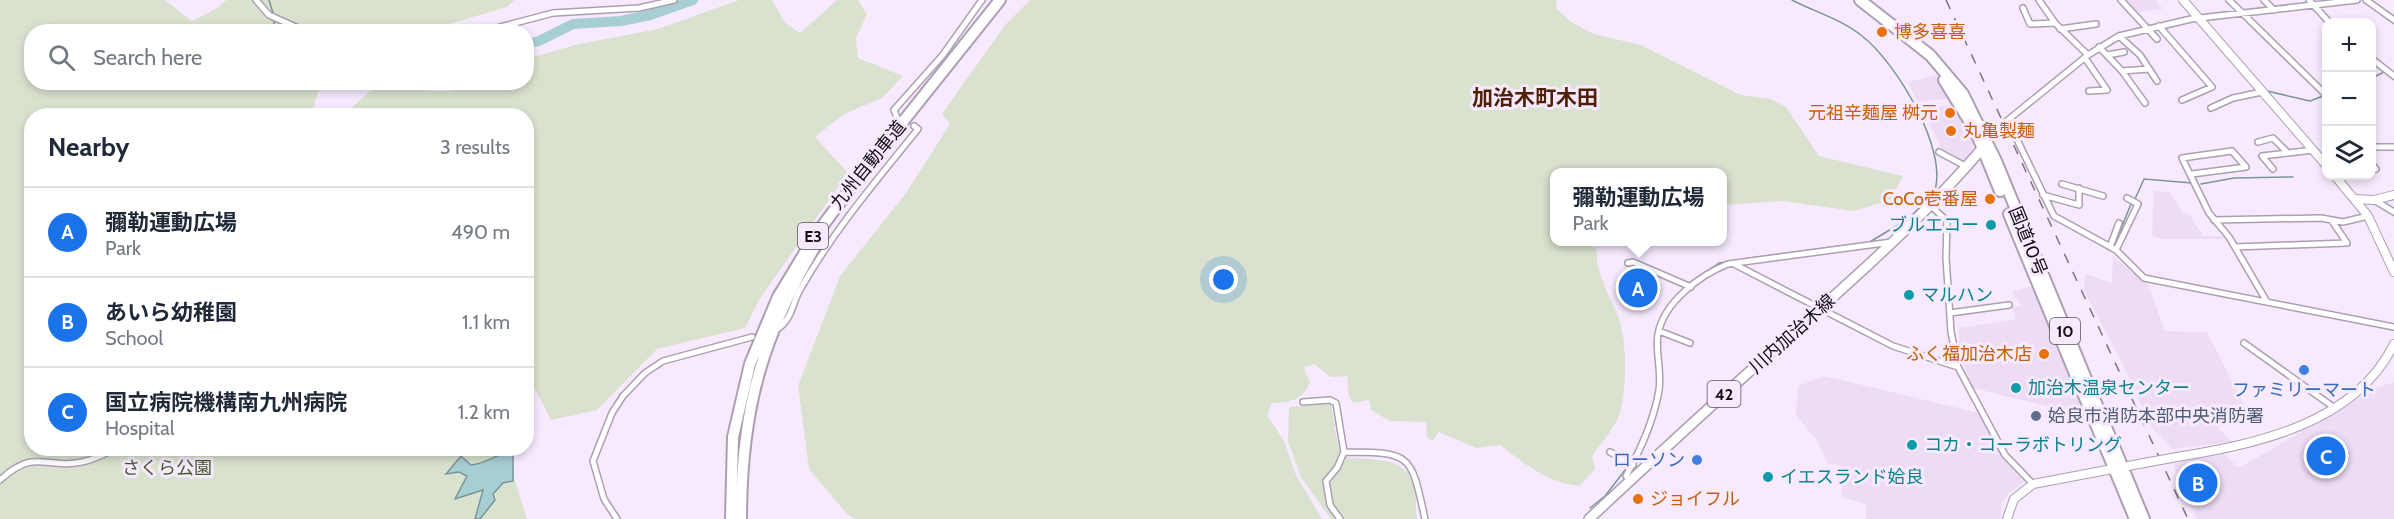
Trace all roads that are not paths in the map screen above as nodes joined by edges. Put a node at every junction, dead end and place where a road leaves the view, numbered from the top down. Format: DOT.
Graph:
graph roads {
  1 [pos="256,0"];
  2 [pos="674,0"];
  3 [pos="982,0"];
  4 [pos="999,0"];
  5 [pos="1007,0"];
  6 [pos="1855,0"];
  7 [pos="1868,0"];
  8 [pos="2039,0"];
  9 [pos="2121,0"];
  10 [pos="2183,0"];
  11 [pos="2229,0"];
  12 [pos="2264,0"];
  13 [pos="2309,0"];
  14 [pos="2357,0"];
  15 [pos="2366,0"];
  16 [pos="2313,6"];
  17 [pos="2023,8"];
  18 [pos="2274,10"];
  19 [pos="2244,15"];
  20 [pos="2199,18"];
  21 [pos="2325,18"];
  22 [pos="2394,20"];
  23 [pos="289,24"];
  24 [pos="517,24"];
  25 [pos="2055,24"];
  26 [pos="2096,24"];
  27 [pos="2159,26"];
  28 [pos="1894,27"];
  29 [pos="2060,29"];
  30 [pos="2147,29"];
  31 [pos="2119,36"];
  32 [pos="2169,37"];
  33 [pos="2099,47"];
  34 [pos="2124,52"];
  35 [pos="2107,55"];
  36 [pos="2086,57"];
  37 [pos="2376,62"];
  38 [pos="2149,69"];
  39 [pos="2122,71"];
  40 [pos="2394,76"];
  41 [pos="2157,81"];
  42 [pos="2089,91"];
  43 [pos="2322,91"];
  44 [pos="2262,92"];
  45 [pos="2182,100"];
  46 [pos="2145,103"];
  47 [pos="2211,108"];
  48 [pos="898,120"];
  49 [pos="1978,120"];
  50 [pos="2008,121"];
  51 [pos="914,126"];
  52 [pos="1999,129"];
  53 [pos="2258,141"];
  54 [pos="1985,145"];
  55 [pos="2376,147"];
  56 [pos="2394,147"];
  57 [pos="2313,150"];
  58 [pos="2286,151"];
  59 [pos="1939,152"];
  60 [pos="2322,158"];
  61 [pos="1967,166"];
  62 [pos="2273,169"];
  63 [pos="1992,172"];
  64 [pos="2192,174"];
  65 [pos="2338,180"];
  66 [pos="2062,184"];
  67 [pos="2079,188"];
  68 [pos="2043,195"];
  69 [pos="2394,195"];
  70 [pos="2103,196"];
  71 [pos="2127,198"];
  72 [pos="2355,199"];
  73 [pos="2374,200"];
  74 [pos="1931,206"];
  75 [pos="2394,212"];
  76 [pos="2368,216"];
  77 [pos="2214,220"];
  78 [pos="2332,221"];
  79 [pos="2119,223"];
  80 [pos="1896,241"];
  81 [pos="2235,247"];
  82 [pos="2113,248"];
  83 [pos="1628,263"];
  84 [pos="1733,264"];
  85 [pos="2394,269"];
  86 [pos="1688,287"];
  87 [pos="2267,302"];
  88 [pos="2009,305"];
  89 [pos="1819,310"];
  90 [pos="1950,314"];
  91 [pos="2394,327"];
  92 [pos="774,331"];
  93 [pos="1659,331"];
  94 [pos="752,337"];
  95 [pos="1690,343"];
  96 [pos="2244,343"];
  97 [pos="2394,344"];
  98 [pos="1958,367"];
  99 [pos="1303,402"];
  100 [pos="2332,406"];
  101 [pos="1344,452"];
  102 [pos="1610,452"];
  103 [pos="98,456"];
  104 [pos="1630,463"];
  105 [pos="2119,468"];
  106 [pos="0,480"];
  107 [pos="1631,481"];
  108 [pos="2033,484"];
  109 [pos="617,519"];
  110 [pos="731,519"];
  111 [pos="741,519"];
  112 [pos="1340,519"];
  113 [pos="1425,519"];
  114 [pos="1589,519"];
  115 [pos="2007,519"];
  116 [pos="2134,519"];
  117 [pos="2144,519"];
  1 -- 23 [label="street"];
  2 -- 24 [label="street"];
  3 -- 48 [label="street"];
  4 -- 110 [label="highway, 九州自動車道 / E3"];
  5 -- 111 [label="highway, 九州自動車道 / E3"];
  6 -- 28 [label="highway, 国道10号 / 10"];
  7 -- 28 [label="street"];
  8 -- 25 [label="street"];
  9 -- 30 [label="street"];
  10 -- 20 [label="street"];
  11 -- 19 [label="street"];
  12 -- 18 [label="street"];
  13 -- 16 [label="street"];
  14 -- 16 [label="street"];
  15 -- 22 [label="street"];
  16 -- 18 [label="street"];
  16 -- 21 [label="street"];
  17 -- 25 [label="street"];
  18 -- 19 [label="street"];
  19 -- 20 [label="street"];
  19 -- 43 [label="street"];
  20 -- 27 [label="street"];
  20 -- 44 [label="street"];
  25 -- 29 [label="street"];
  26 -- 29 [label="street"];
  27 -- 30 [label="street"];
  27 -- 32 [label="street"];
  28 -- 49 [label="highway, 国道10号 / 10"];
  28 -- 54 [label="highway, 国道10号 / 10"];
  29 -- 36 [label="street"];
  30 -- 31 [label="street"];
  30 -- 32 [label="street"];
  31 -- 33 [label="street"];
  31 -- 38 [label="street"];
  32 -- 45 [label="street"];
  33 -- 35 [label="street"];
  33 -- 36 [label="street"];
  34 -- 35 [label="street"];
  35 -- 39 [label="street"];
  36 -- 42 [label="street"];
  36 -- 50 [label="street"];
  37 -- 40 [label="street"];
  38 -- 39 [label="street"];
  38 -- 41 [label="street"];
  39 -- 46 [label="street"];
  44 -- 47 [label="street"];
  44 -- 57 [label="street"];
  49 -- 52 [label="street"];
  49 -- 54 [label="highway, 国道10号 / 10"];
  50 -- 52 [label="street"];
  50 -- 68 [label="street"];
  51 -- 92 [label="street"];
  52 -- 54 [label="street"];
  53 -- 58 [label="street"];
  54 -- 61 [label="main road, 川内加治木線 / 42"];
  54 -- 63 [label="highway, 国道10号 / 10"];
  54 -- 105 [label="highway, 国道10号 / 10"];
  55 -- 56 [label="street"];
  57 -- 58 [label="street"];
  57 -- 60 [label="street"];
  58 -- 62 [label="street"];
  59 -- 61 [label="street"];
  61 -- 63 [label="main road"];
  61 -- 74 [label="main road, 川内加治木線 / 42"];
  63 -- 105 [label="highway, 国道10号 / 10"];
  64 -- 64 [label="street"];
  64 -- 77 [label="street"];
  65 -- 72 [label="street"];
  66 -- 67 [label="street"];
  67 -- 68 [label="street"];
  67 -- 70 [label="street"];
  68 -- 82 [label="street"];
  69 -- 73 [label="street"];
  71 -- 82 [label="street"];
  72 -- 73 [label="street"];
  72 -- 76 [label="street"];
  73 -- 75 [label="street"];
  74 -- 80 [label="main road, 川内加治木線 / 42"];
  74 -- 90 [label="street"];
  76 -- 78 [label="street"];
  76 -- 85 [label="street"];
  77 -- 78 [label="street"];
  77 -- 81 [label="street"];
  78 -- 81 [label="street"];
  79 -- 82 [label="street"];
  80 -- 84 [label="street"];
  80 -- 89 [label="main road, 川内加治木線 / 42"];
  81 -- 87 [label="street"];
  82 -- 87 [label="street"];
  83 -- 86 [label="street"];
  84 -- 86 [label="street"];
  84 -- 89 [label="street"];
  86 -- 93 [label="street"];
  87 -- 91 [label="street"];
  88 -- 90 [label="street"];
  89 -- 98 [label="street"];
  89 -- 107 [label="main road, 川内加治木線 / 42"];
  90 -- 98 [label="street"];
  93 -- 95 [label="street"];
  93 -- 104 [label="street"];
  94 -- 109 [label="street"];
  96 -- 100 [label="street"];
  97 -- 100 [label="street"];
  98 -- 108 [label="street"];
  99 -- 101 [label="street"];
  100 -- 105 [label="street, bridge"];
  101 -- 112 [label="street"];
  101 -- 113 [label="street"];
  102 -- 104 [label="street"];
  103 -- 106 [label="street"];
  104 -- 107 [label="street"];
  105 -- 108 [label="street"];
  105 -- 116 [label="highway, 国道10号 / 10"];
  105 -- 117 [label="highway, 国道10号 / 10"];
  107 -- 114 [label="main road, 川内加治木線 / 42"];
  108 -- 115 [label="street"];
}
